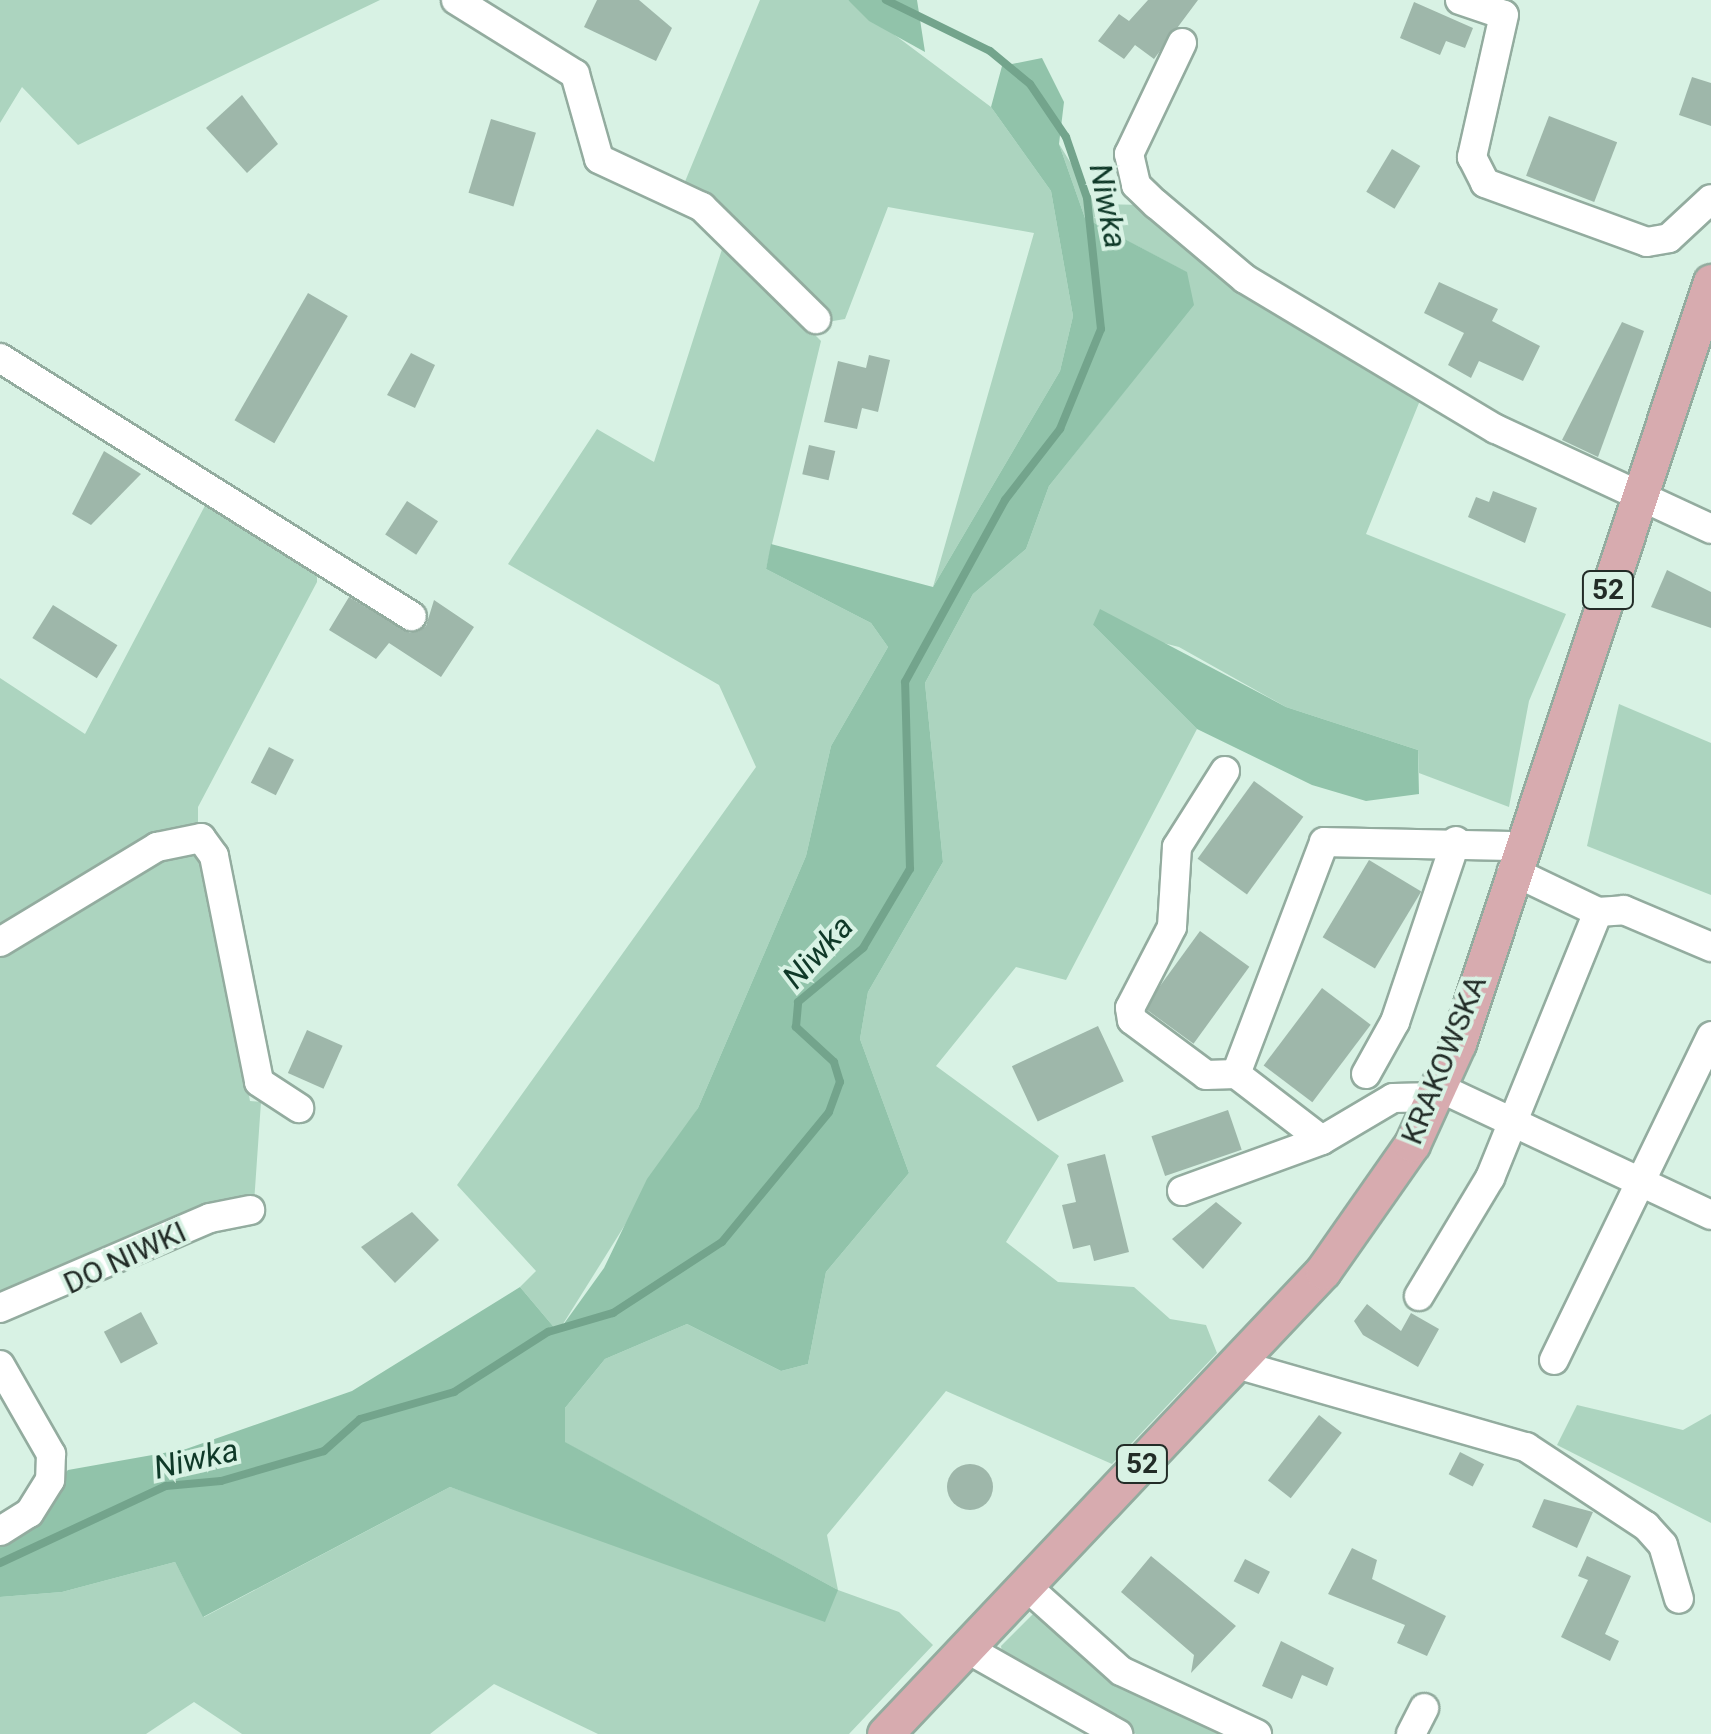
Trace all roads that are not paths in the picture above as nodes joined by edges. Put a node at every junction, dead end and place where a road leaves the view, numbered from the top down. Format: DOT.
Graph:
graph roads {
  1 [pos="456,0"];
  2 [pos="1460,0"];
  3 [pos="1182,43"];
  4 [pos="1711,199"];
  5 [pos="1711,282"];
  6 [pos="816,319"];
  7 [pos="0,358"];
  8 [pos="1638,498"];
  9 [pos="1711,529"];
  10 [pos="412,616"];
  11 [pos="1226,771"];
  12 [pos="1456,841"];
  13 [pos="1516,858"];
  14 [pos="1598,912"];
  15 [pos="0,942"];
  16 [pos="1711,947"];
  17 [pos="1711,1036"];
  18 [pos="1236,1074"];
  19 [pos="1366,1074"];
  20 [pos="1438,1092"];
  21 [pos="299,1108"];
  22 [pos="1510,1119"];
  23 [pos="1322,1140"];
  24 [pos="1642,1181"];
  25 [pos="1182,1192"];
  26 [pos="250,1210"];
  27 [pos="1711,1215"];
  28 [pos="1419,1296"];
  29 [pos="0,1308"];
  30 [pos="1554,1360"];
  31 [pos="0,1364"];
  32 [pos="1236,1364"];
  33 [pos="0,1532"];
  34 [pos="1026,1586"];
  35 [pos="1679,1599"];
  36 [pos="966,1648"];
  37 [pos="1424,1708"];
  38 [pos="885,1734"];
  39 [pos="1118,1734"];
  40 [pos="1257,1734"];
  41 [pos="1412,1734"];
  1 -- 6 [label="street"];
  2 -- 4 [label="street"];
  3 -- 8 [label="street"];
  5 -- 8 [label="main road, KRAKOWSKA / 52"];
  7 -- 10 [label="street"];
  8 -- 9 [label="street"];
  8 -- 13 [label="main road, KRAKOWSKA / 52"];
  11 -- 18 [label="street"];
  12 -- 13 [label="street"];
  12 -- 18 [label="street"];
  12 -- 19 [label="street"];
  13 -- 14 [label="street"];
  13 -- 20 [label="main road, KRAKOWSKA / 52"];
  14 -- 16 [label="street"];
  14 -- 22 [label="street"];
  15 -- 21 [label="street"];
  17 -- 24 [label="street"];
  18 -- 23 [label="street"];
  20 -- 22 [label="street"];
  20 -- 23 [label="street"];
  20 -- 32 [label="main road, KRAKOWSKA / 52"];
  22 -- 24 [label="street"];
  22 -- 28 [label="street"];
  23 -- 25 [label="street"];
  24 -- 27 [label="street"];
  24 -- 30 [label="street"];
  26 -- 29 [label="street, DO NIWKI"];
  31 -- 33 [label="street"];
  32 -- 34 [label="main road, KRAKOWSKA / 52"];
  32 -- 35 [label="street"];
  34 -- 36 [label="main road, KRAKOWSKA / 52"];
  34 -- 40 [label="street"];
  36 -- 38 [label="main road, KRAKOWSKA / 52"];
  36 -- 39 [label="street"];
  37 -- 41 [label="street"];
}
